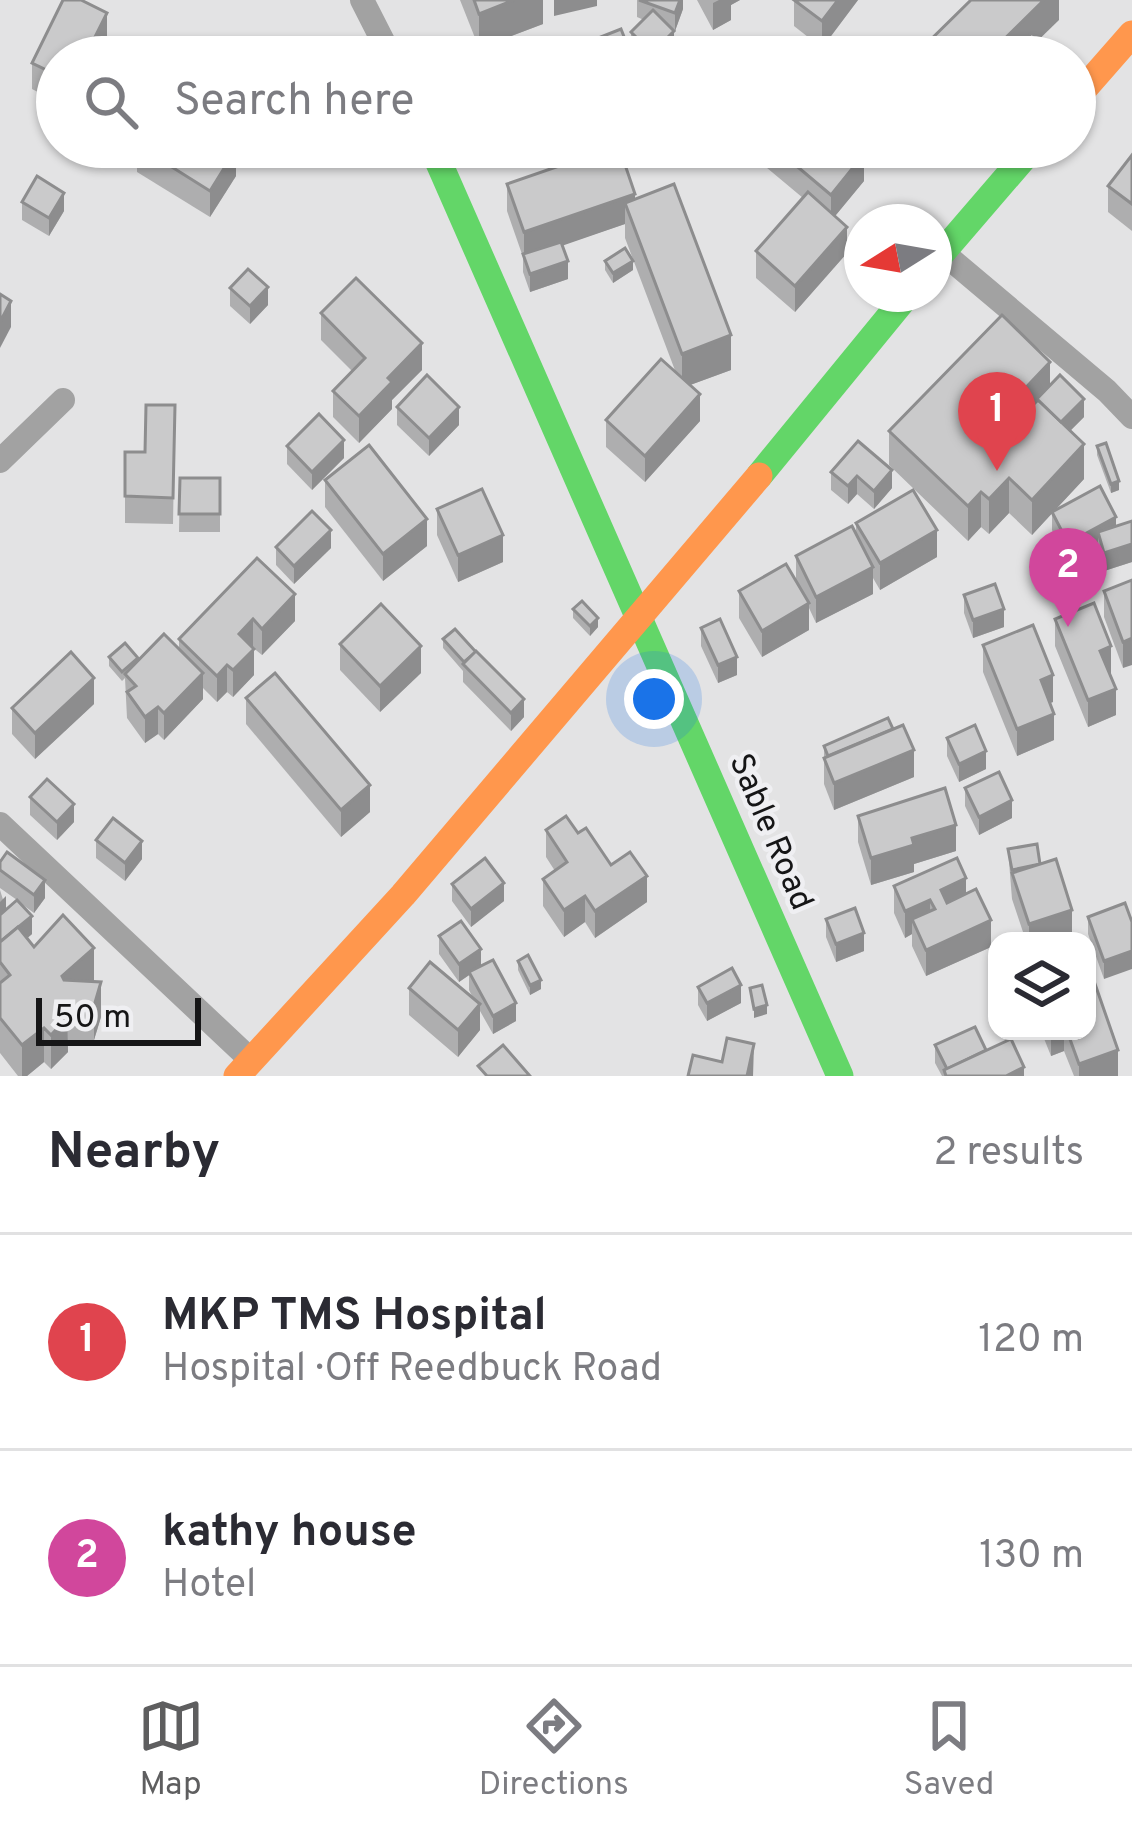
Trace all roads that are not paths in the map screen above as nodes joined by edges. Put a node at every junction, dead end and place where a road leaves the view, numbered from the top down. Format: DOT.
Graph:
graph roads {
  1 [pos="362,0"];
  2 [pos="1132,34"];
  3 [pos="380,36"];
  4 [pos="1096,75"];
  5 [pos="441,168"];
  6 [pos="1015,168"];
  7 [pos="952,241"];
  8 [pos="952,268"];
  9 [pos="893,312"];
  10 [pos="63,400"];
  11 [pos="1132,417"];
  12 [pos="0,461"];
  13 [pos="639,614"];
  14 [pos="0,824"];
  15 [pos="244,1069"];
  16 [pos="839,1076"];
  1 -- 3 [label="street"];
  2 -- 4 [label="street"];
  5 -- 13 [label="street, Sable Road"];
  6 -- 7 [label="street"];
  8 -- 11 [label="street"];
  9 -- 13 [label="street"];
  10 -- 12 [label="street"];
  13 -- 15 [label="street"];
  13 -- 16 [label="street, Sable Road"];
  14 -- 15 [label="street"];
}
